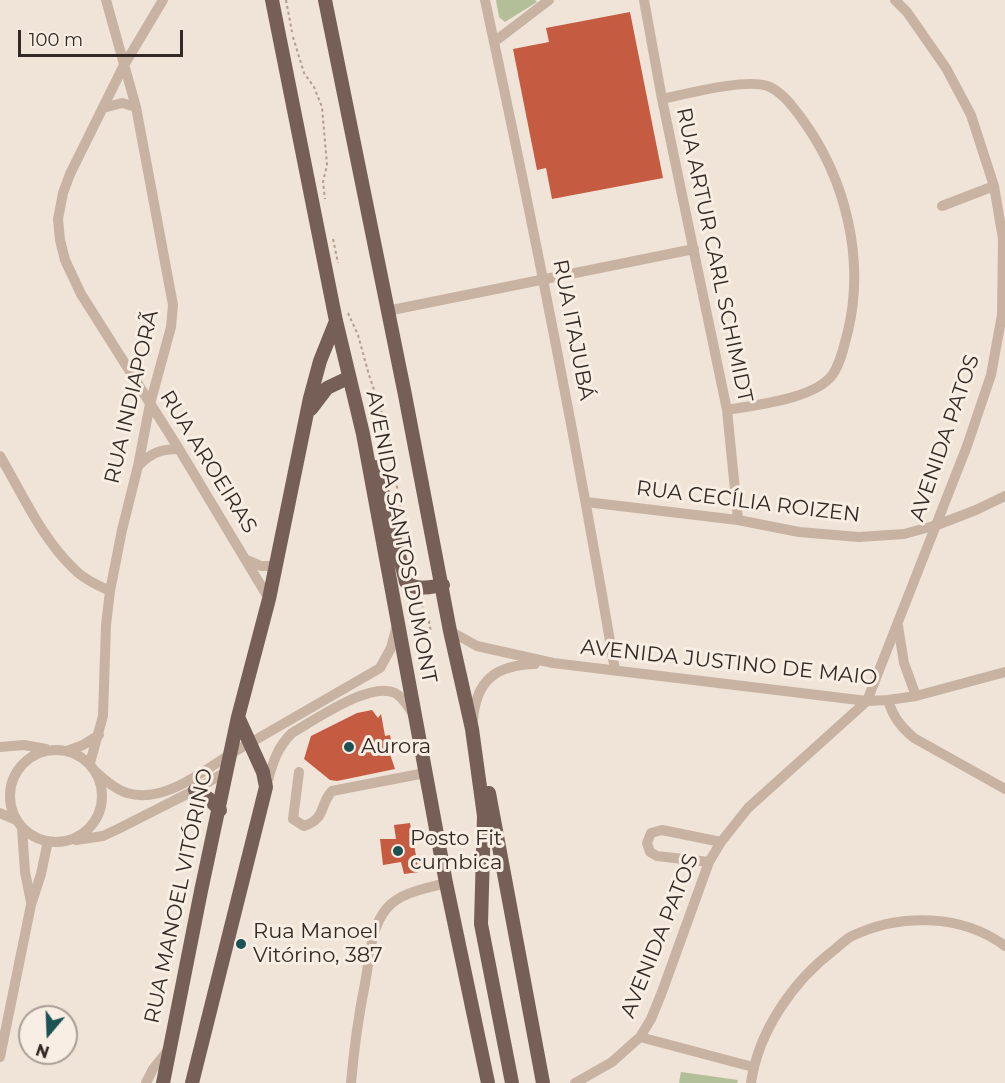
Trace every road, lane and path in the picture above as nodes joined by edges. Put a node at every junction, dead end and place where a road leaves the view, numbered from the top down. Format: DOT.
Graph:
graph roads {
  1 [pos="105,0"];
  2 [pos="164,0"];
  3 [pos="272,0"];
  4 [pos="286,0"];
  5 [pos="325,0"];
  6 [pos="485,0"];
  7 [pos="549,0"];
  8 [pos="644,0"];
  9 [pos="895,0"];
  10 [pos="494,42"];
  11 [pos="123,67"];
  12 [pos="662,99"];
  13 [pos="136,107"];
  14 [pos="103,108"];
  15 [pos="994,186"];
  16 [pos="325,203"];
  17 [pos="942,206"];
  18 [pos="333,236"];
  19 [pos="694,249"];
  20 [pos="339,268"];
  21 [pos="544,279"];
  22 [pos="346,309"];
  23 [pos="387,311"];
  24 [pos="336,321"];
  25 [pos="348,378"];
  26 [pos="150,404"];
  27 [pos="727,410"];
  28 [pos="307,416"];
  29 [pos="363,434"];
  30 [pos="178,449"];
  31 [pos="0,456"];
  32 [pos="138,466"];
  33 [pos="1005,496"];
  34 [pos="586,502"];
  35 [pos="402,516"];
  36 [pos="738,520"];
  37 [pos="937,525"];
  38 [pos="245,559"];
  39 [pos="276,566"];
  40 [pos="443,585"];
  41 [pos="416,587"];
  42 [pos="110,591"];
  43 [pos="269,599"];
  44 [pos="397,623"];
  45 [pos="898,623"];
  46 [pos="450,631"];
  47 [pos="431,633"];
  48 [pos="553,663"];
  49 [pos="615,670"];
  50 [pos="1005,672"];
  51 [pos="916,696"];
  52 [pos="888,700"];
  53 [pos="867,701"];
  54 [pos="415,716"];
  55 [pos="238,717"];
  56 [pos="472,729"];
  57 [pos="99,735"];
  58 [pos="250,743"];
  59 [pos="0,747"];
  60 [pos="49,750"];
  61 [pos="67,751"];
  62 [pos="231,752"];
  63 [pos="93,768"];
  64 [pos="227,771"];
  65 [pos="299,772"];
  66 [pos="426,773"];
  67 [pos="479,777"];
  68 [pos="266,787"];
  69 [pos="195,789"];
  70 [pos="1005,789"];
  71 [pos="220,810"];
  72 [pos="0,813"];
  73 [pos="19,824"];
  74 [pos="48,841"];
  75 [pos="69,841"];
  76 [pos="722,842"];
  77 [pos="709,862"];
  78 [pos="446,883"];
  79 [pos="31,905"];
  80 [pos="1005,946"];
  81 [pos="640,1037"];
  82 [pos="169,1049"];
  83 [pos="0,1057"];
  84 [pos="753,1067"];
  85 [pos="146,1083"];
  86 [pos="163,1083"];
  87 [pos="192,1083"];
  88 [pos="351,1083"];
  89 [pos="488,1083"];
  90 [pos="512,1083"];
  91 [pos="543,1083"];
  92 [pos="575,1083"];
  93 [pos="751,1083"];
  1 -- 11 [label="street, RUA INDIAPORÃ"];
  2 -- 11 [label="street, RUA AROEIRAS"];
  3 -- 24 [label="main road, AVENIDA SANTOS DUMONT"];
  4 -- 16 [label="path"];
  5 -- 23 [label="main road, AVENIDA SANTOS DUMONT"];
  6 -- 10 [label="street, RUA ITAJUBÁ"];
  7 -- 10 [label="street"];
  8 -- 12 [label="street, RUA ARTUR CARL SCHIMIDT"];
  9 -- 15 [label="street, AVENIDA PATOS"];
  10 -- 21 [label="street, RUA ITAJUBÁ"];
  11 -- 13 [label="street, RUA INDIAPORÃ"];
  11 -- 14 [label="street, RUA AROEIRAS"];
  12 -- 19 [label="street, RUA ARTUR CARL SCHIMIDT"];
  12 -- 27 [label="street"];
  13 -- 14 [label="street"];
  13 -- 26 [label="street, RUA INDIAPORÃ"];
  14 -- 26 [label="street, RUA AROEIRAS"];
  15 -- 17 [label="street"];
  15 -- 37 [label="street, AVENIDA PATOS"];
  18 -- 20 [label="path"];
  19 -- 21 [label="street"];
  19 -- 27 [label="street, RUA ARTUR CARL SCHIMIDT"];
  21 -- 23 [label="street"];
  21 -- 34 [label="street, RUA ITAJUBÁ"];
  22 -- 35 [label="path"];
  23 -- 40 [label="main road, AVENIDA SANTOS DUMONT"];
  24 -- 25 [label="main road, AVENIDA SANTOS DUMONT"];
  24 -- 28 [label="main road, RUA MANOEL VITÓRINO"];
  25 -- 28 [label="main road, RUA MANOEL VITÓRINO"];
  25 -- 29 [label="main road, AVENIDA SANTOS DUMONT"];
  26 -- 30 [label="street, RUA AROEIRAS"];
  26 -- 32 [label="street, RUA INDIAPORÃ"];
  27 -- 36 [label="street, RUA ARTUR CARL SCHIMIDT"];
  28 -- 39 [label="main road, RUA MANOEL VITÓRINO"];
  29 -- 41 [label="main road"];
  29 -- 44 [label="main road, AVENIDA SANTOS DUMONT"];
  30 -- 32 [label="street"];
  30 -- 38 [label="street, RUA AROEIRAS"];
  31 -- 42 [label="street"];
  32 -- 42 [label="street, RUA INDIAPORÃ"];
  33 -- 37 [label="street, RUA CECÍLIA ROIZEN"];
  34 -- 36 [label="street, RUA CECÍLIA ROIZEN"];
  34 -- 49 [label="street, RUA ITAJUBÁ"];
  36 -- 37 [label="street, RUA CECÍLIA ROIZEN"];
  37 -- 45 [label="street, AVENIDA PATOS"];
  38 -- 39 [label="street, RUA AROEIRAS"];
  38 -- 43 [label="street, RUA AROEIRAS"];
  39 -- 43 [label="main road, RUA MANOEL VITÓRINO"];
  40 -- 41 [label="main road"];
  40 -- 46 [label="main road, AVENIDA SANTOS DUMONT"];
  41 -- 47 [label="path"];
  42 -- 57 [label="street, RUA INDIAPORÃ"];
  43 -- 55 [label="main road, RUA MANOEL VITÓRINO"];
  44 -- 54 [label="main road, AVENIDA SANTOS DUMONT"];
  44 -- 58 [label="street"];
  45 -- 51 [label="street"];
  45 -- 53 [label="street, AVENIDA PATOS"];
  46 -- 48 [label="street, AVENIDA JUSTINO DE MAIO"];
  46 -- 56 [label="main road, AVENIDA SANTOS DUMONT"];
  48 -- 49 [label="street, AVENIDA JUSTINO DE MAIO"];
  48 -- 56 [label="street, AVENIDA JUSTINO DE MAIO"];
  49 -- 53 [label="street, AVENIDA JUSTINO DE MAIO"];
  50 -- 51 [label="street, AVENIDA JUSTINO DE MAIO"];
  51 -- 52 [label="street, AVENIDA JUSTINO DE MAIO"];
  52 -- 53 [label="street, AVENIDA JUSTINO DE MAIO"];
  52 -- 70 [label="street"];
  53 -- 76 [label="street, AVENIDA PATOS"];
  54 -- 66 [label="main road, AVENIDA SANTOS DUMONT"];
  54 -- 68 [label="street"];
  55 -- 58 [label="main road"];
  55 -- 62 [label="main road, RUA MANOEL VITÓRINO"];
  56 -- 67 [label="main road, AVENIDA SANTOS DUMONT"];
  57 -- 61 [label="street"];
  57 -- 63 [label="street, RUA INDIAPORÃ"];
  58 -- 62 [label="street"];
  58 -- 68 [label="main road"];
  59 -- 60 [label="street"];
  60 -- 61 [label="street"];
  60 -- 73 [label="street"];
  61 -- 63 [label="street"];
  62 -- 63 [label="street"];
  62 -- 64 [label="main road, RUA MANOEL VITÓRINO"];
  63 -- 75 [label="street"];
  64 -- 69 [label="street"];
  64 -- 71 [label="main road, RUA MANOEL VITÓRINO"];
  65 -- 66 [label="street"];
  66 -- 78 [label="main road, AVENIDA SANTOS DUMONT"];
  67 -- 90 [label="main road, AVENIDA SANTOS DUMONT"];
  67 -- 91 [label="main road"];
  68 -- 87 [label="main road"];
  69 -- 71 [label="main road"];
  69 -- 75 [label="street"];
  71 -- 82 [label="main road, RUA MANOEL VITÓRINO"];
  72 -- 73 [label="street"];
  73 -- 74 [label="street"];
  73 -- 79 [label="street"];
  74 -- 75 [label="street"];
  74 -- 79 [label="street"];
  76 -- 77 [label="street, AVENIDA PATOS"];
  76 -- 77 [label="street"];
  77 -- 81 [label="street, AVENIDA PATOS"];
  78 -- 88 [label="street"];
  78 -- 89 [label="main road, AVENIDA SANTOS DUMONT"];
  79 -- 83 [label="street"];
  80 -- 84 [label="street"];
  81 -- 84 [label="street"];
  81 -- 92 [label="street, AVENIDA PATOS"];
  82 -- 85 [label="street"];
  82 -- 86 [label="main road, RUA MANOEL VITÓRINO"];
  84 -- 93 [label="street"];
}
